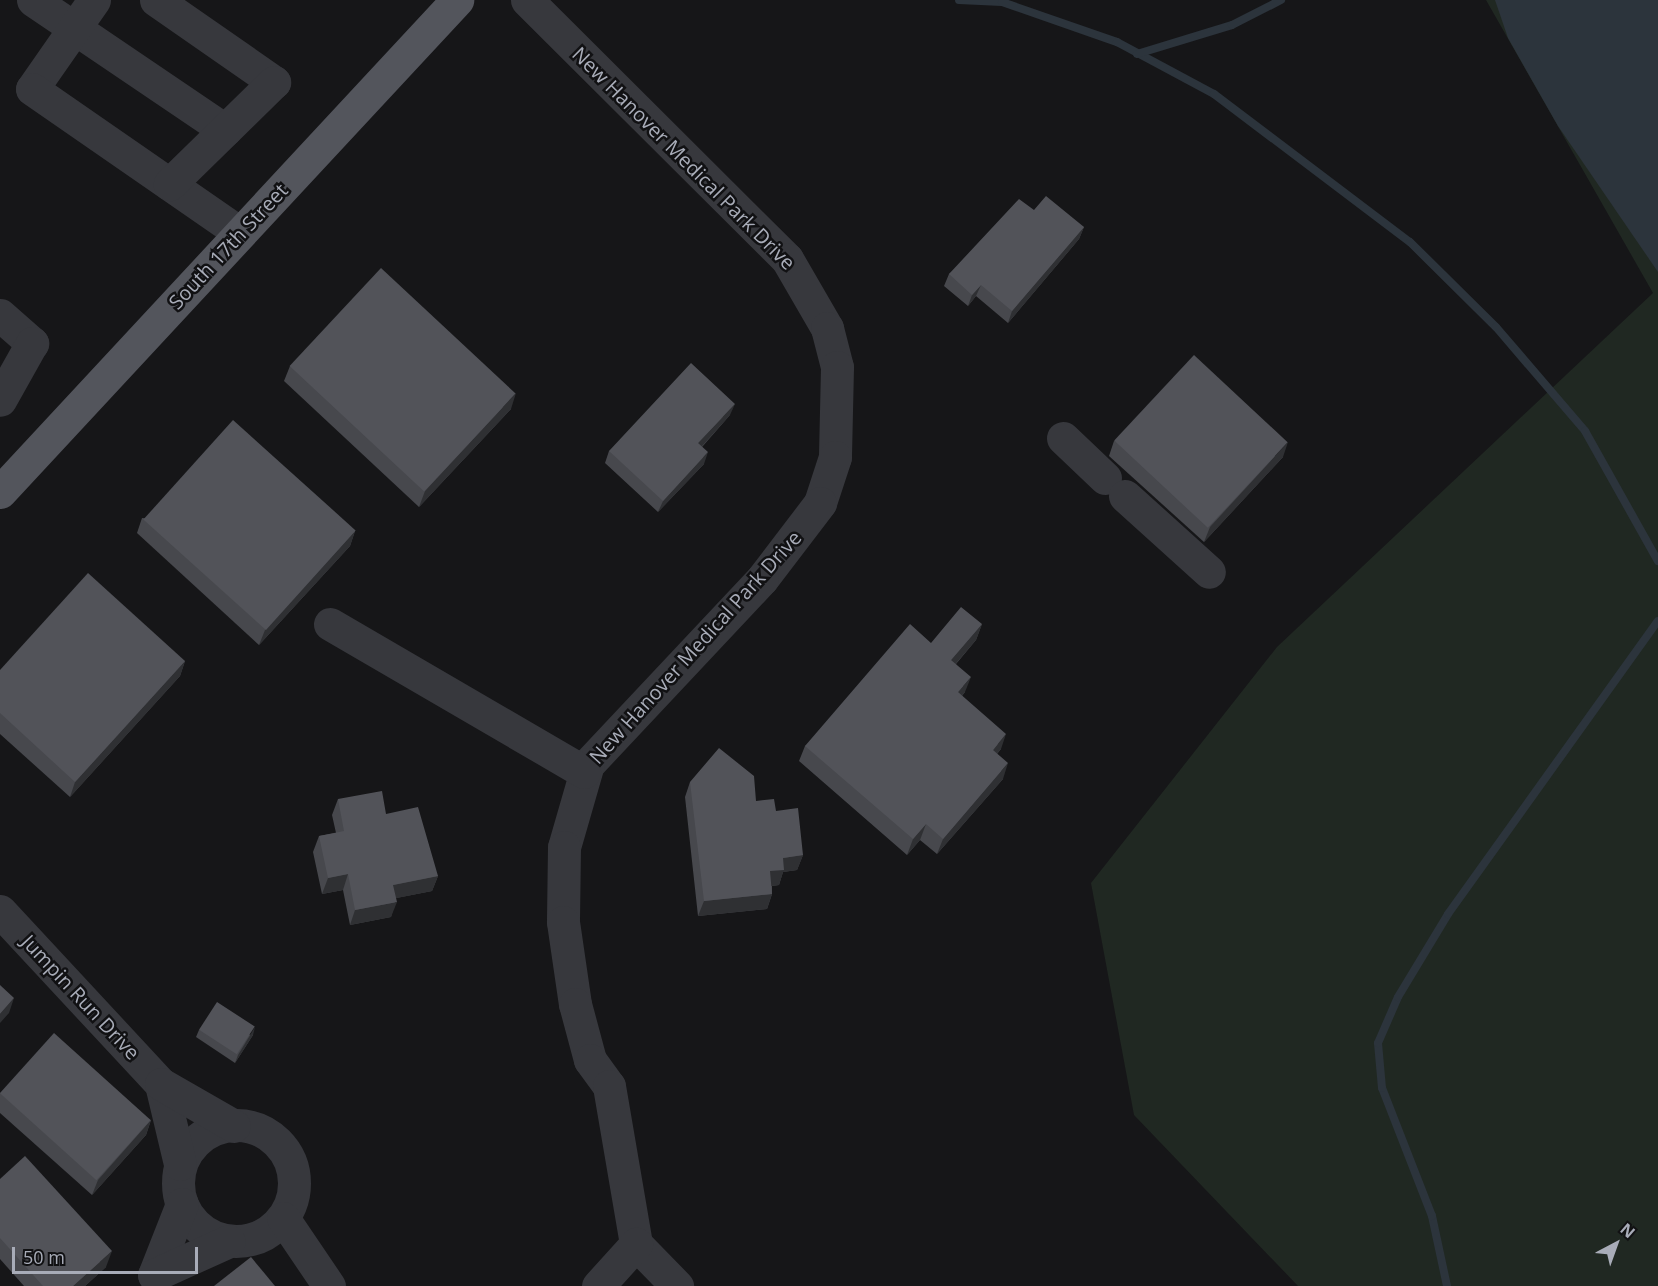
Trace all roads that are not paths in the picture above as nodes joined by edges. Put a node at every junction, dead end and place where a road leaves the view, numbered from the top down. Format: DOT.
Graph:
graph roads {
  1 [pos="33,0"];
  2 [pos="94,0"];
  3 [pos="156,0"];
  4 [pos="457,0"];
  5 [pos="527,0"];
  6 [pos="74,28"];
  7 [pos="225,130"];
  8 [pos="170,184"];
  9 [pos="240,233"];
  10 [pos="0,315"];
  11 [pos="5,376"];
  12 [pos="1063,438"];
  13 [pos="6,476"];
  14 [pos="1209,572"];
  15 [pos="330,624"];
  16 [pos="584,772"];
  17 [pos="0,911"];
  18 [pos="161,1084"];
  19 [pos="234,1126"];
  20 [pos="180,1164"];
  21 [pos="182,1204"];
  22 [pos="283,1218"];
  23 [pos="229,1241"];
  24 [pos="636,1244"];
  25 [pos="147,1280"];
  26 [pos="668,1283"];
  27 [pos="329,1286"];
  28 [pos="598,1286"];
  1 -- 6 [label="street"];
  2 -- 6 [label="street"];
  3 -- 7 [label="street"];
  4 -- 9 [label="main road, South 17th Street"];
  5 -- 16 [label="street, New Hanover Medical Park Drive"];
  6 -- 7 [label="street"];
  6 -- 8 [label="street"];
  7 -- 8 [label="street"];
  8 -- 9 [label="street"];
  9 -- 13 [label="main road, South 17th Street"];
  10 -- 11 [label="street"];
  12 -- 14 [label="street"];
  15 -- 16 [label="street"];
  16 -- 24 [label="street, New Hanover Medical Park Drive"];
  17 -- 18 [label="street, Jumpin Run Drive"];
  18 -- 19 [label="street, Jumpin Run Drive"];
  18 -- 20 [label="street, Jumpin Run Drive"];
  19 -- 20 [label="street"];
  19 -- 22 [label="street, Jumpin Run Drive"];
  20 -- 21 [label="street, Jumpin Run Drive"];
  21 -- 23 [label="street, Jumpin Run Drive"];
  21 -- 25 [label="street, Jumpin Run Drive"];
  22 -- 23 [label="street, Jumpin Run Drive"];
  22 -- 27 [label="street"];
  23 -- 25 [label="street, Jumpin Run Drive"];
  24 -- 26 [label="street"];
  24 -- 28 [label="street"];
}
